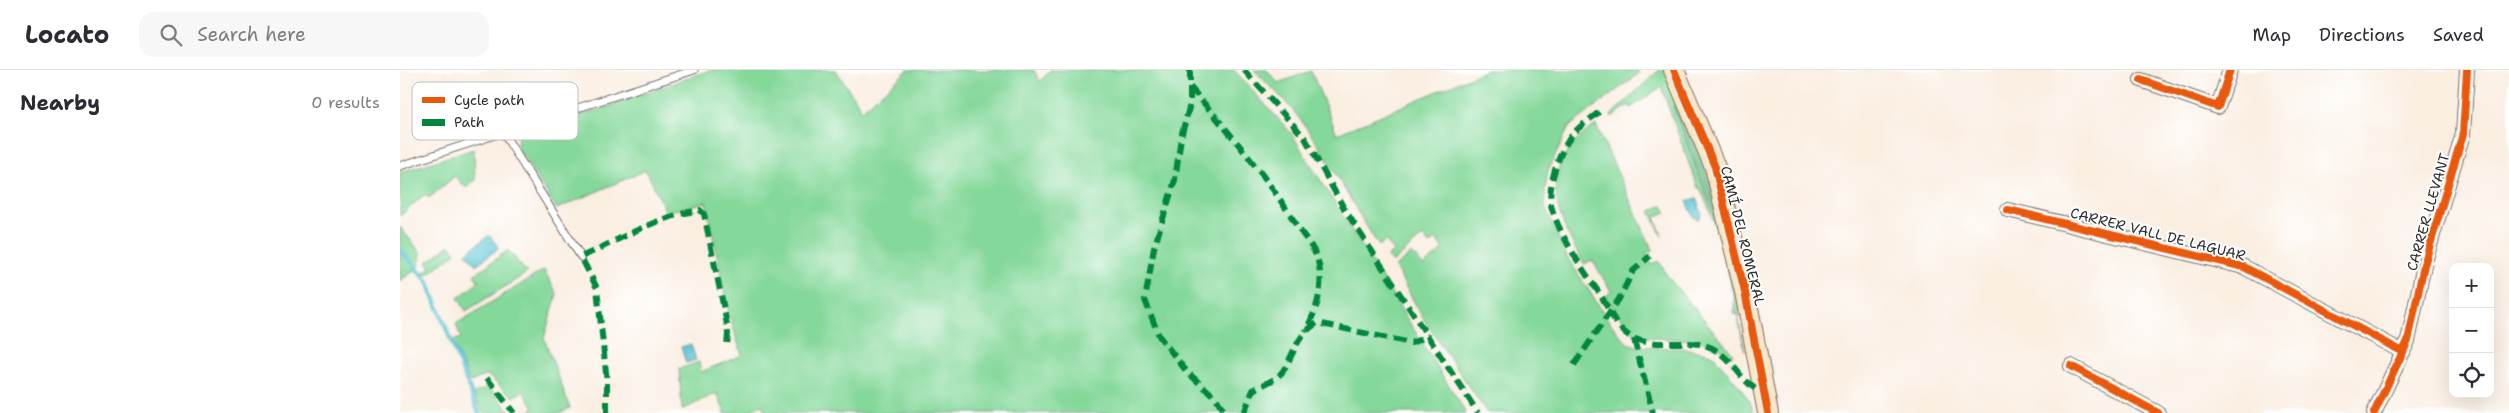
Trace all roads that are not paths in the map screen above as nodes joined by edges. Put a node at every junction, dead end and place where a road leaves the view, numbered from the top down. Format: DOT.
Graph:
graph roads {
  1 [pos="694,70"];
  2 [pos="1674,70"];
  3 [pos="2230,70"];
  4 [pos="2467,70"];
  5 [pos="2141,80"];
  6 [pos="578,109"];
  7 [pos="484,140"];
  8 [pos="508,140"];
  9 [pos="400,166"];
  10 [pos="2008,210"];
  11 [pos="581,257"];
  12 [pos="2403,352"];
  13 [pos="2071,366"];
  14 [pos="1768,413"];
  15 [pos="2158,413"];
  16 [pos="2374,413"];
  1 -- 6 [label="lane"];
  2 -- 14 [label="street, CAMÍ DEL ROMERAL"];
  3 -- 5 [label="street"];
  4 -- 12 [label="street, CARRER LLEVANT"];
  7 -- 9 [label="lane"];
  8 -- 11 [label="lane"];
  10 -- 12 [label="street, CARRER VALL DE LAGUAR"];
  12 -- 16 [label="street, CARRER LLEVANT"];
  13 -- 15 [label="street"];
}
